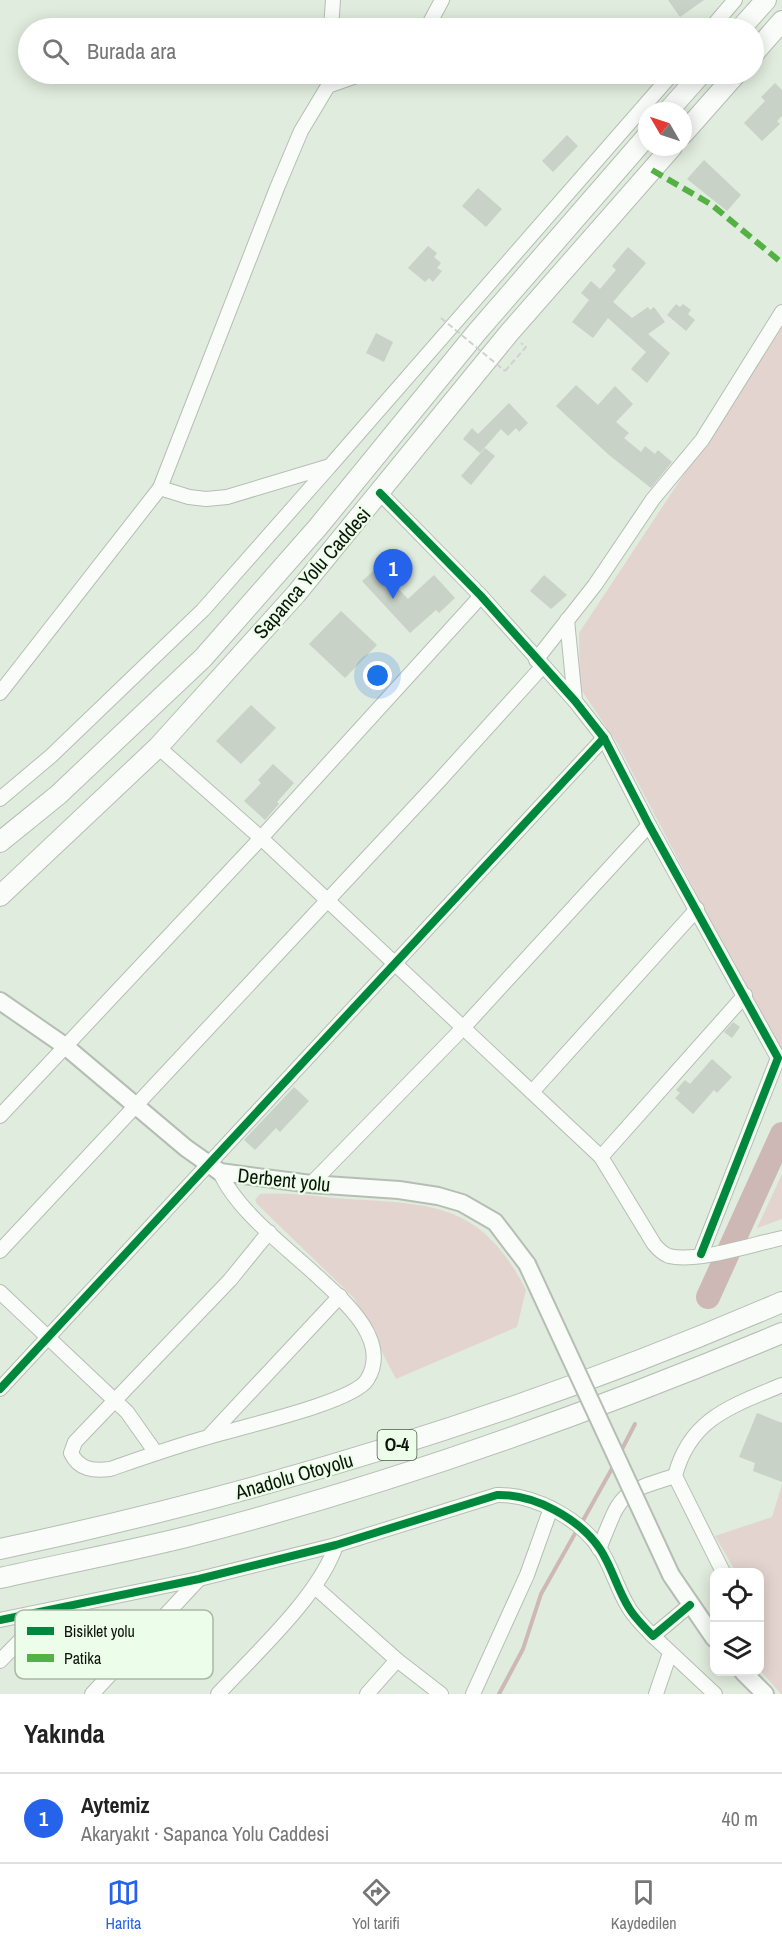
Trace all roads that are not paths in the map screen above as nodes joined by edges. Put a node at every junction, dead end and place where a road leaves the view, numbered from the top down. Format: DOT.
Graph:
graph roads {
  1 [pos="333,0"];
  2 [pos="442,0"];
  3 [pos="735,0"];
  4 [pos="766,0"];
  5 [pos="332,18"];
  6 [pos="432,18"];
  7 [pos="720,18"];
  8 [pos="750,18"];
  9 [pos="782,21"];
  10 [pos="764,41"];
  11 [pos="326,84"];
  12 [pos="663,84"];
  13 [pos="692,84"];
  14 [pos="727,84"];
  15 [pos="676,102"];
  16 [pos="692,124"];
  17 [pos="638,146"];
  18 [pos="664,156"];
  19 [pos="782,312"];
  20 [pos="330,466"];
  21 [pos="160,488"];
  22 [pos="380,493"];
  23 [pos="481,596"];
  24 [pos="567,620"];
  25 [pos="539,663"];
  26 [pos="0,693"];
  27 [pos="575,701"];
  28 [pos="604,738"];
  29 [pos="158,747"];
  30 [pos="0,799"];
  31 [pos="649,825"];
  32 [pos="261,838"];
  33 [pos="0,842"];
  34 [pos="0,896"];
  35 [pos="327,901"];
  36 [pos="697,909"];
  37 [pos="395,964"];
  38 [pos="745,995"];
  39 [pos="0,1001"];
  40 [pos="463,1028"];
  41 [pos="65,1046"];
  42 [pos="532,1092"];
  43 [pos="136,1106"];
  44 [pos="0,1116"];
  45 [pos="601,1157"];
  46 [pos="215,1169"];
  47 [pos="311,1184"];
  48 [pos="269,1232"];
  49 [pos="782,1238"];
  50 [pos="0,1251"];
  51 [pos="701,1254"];
  52 [pos="0,1292"];
  53 [pos="340,1296"];
  54 [pos="782,1302"];
  55 [pos="782,1333"];
  56 [pos="48,1337"];
  57 [pos="782,1385"];
  58 [pos="0,1389"];
  59 [pos="114,1399"];
  60 [pos="208,1437"];
  61 [pos="156,1453"];
  62 [pos="675,1476"];
  63 [pos="551,1508"];
  64 [pos="336,1545"];
  65 [pos="0,1549"];
  66 [pos="599,1549"];
  67 [pos="721,1568"];
  68 [pos="0,1578"];
  69 [pos="199,1579"];
  70 [pos="315,1587"];
  71 [pos="690,1605"];
  72 [pos="50,1610"];
  73 [pos="170,1610"];
  74 [pos="15,1617"];
  75 [pos="0,1620"];
  76 [pos="710,1632"];
  77 [pos="652,1636"];
  78 [pos="15,1646"];
  79 [pos="670,1653"];
  80 [pos="397,1660"];
  81 [pos="0,1661"];
  82 [pos="748,1676"];
  83 [pos="106,1679"];
  84 [pos="92,1694"];
  85 [pos="218,1694"];
  86 [pos="368,1694"];
  87 [pos="441,1694"];
  88 [pos="473,1694"];
  89 [pos="656,1694"];
  90 [pos="715,1694"];
  91 [pos="765,1694"];
  1 -- 5 [label="street"];
  2 -- 6 [label="street"];
  3 -- 7 [label="street"];
  4 -- 8 [label="highway"];
  9 -- 10 [label="highway"];
  11 -- 21 [label="street"];
  12 -- 20 [label="street"];
  13 -- 15 [label="highway"];
  14 -- 16 [label="highway"];
  17 -- 33 [label="highway, Sapanca Yolu Caddesi"];
  18 -- 22 [label="highway, Sapanca Yolu Caddesi"];
  19 -- 24 [label="street"];
  20 -- 21 [label="street"];
  20 -- 30 [label="street"];
  21 -- 26 [label="street"];
  22 -- 23 [label="street"];
  22 -- 29 [label="highway, Sapanca Yolu Caddesi"];
  23 -- 25 [label="street"];
  23 -- 32 [label="street"];
  24 -- 25 [label="street"];
  24 -- 27 [label="street"];
  25 -- 27 [label="street"];
  25 -- 35 [label="street"];
  27 -- 28 [label="street"];
  28 -- 31 [label="street"];
  28 -- 37 [label="street"];
  29 -- 32 [label="street"];
  29 -- 34 [label="highway, Sapanca Yolu Caddesi"];
  31 -- 36 [label="street"];
  31 -- 40 [label="street"];
  32 -- 35 [label="street"];
  32 -- 41 [label="street"];
  35 -- 37 [label="street"];
  35 -- 43 [label="street"];
  36 -- 38 [label="street"];
  36 -- 42 [label="street"];
  37 -- 40 [label="street"];
  37 -- 46 [label="street"];
  38 -- 45 [label="street"];
  38 -- 51 [label="street"];
  39 -- 41 [label="main road"];
  40 -- 42 [label="street"];
  40 -- 47 [label="street"];
  41 -- 43 [label="main road"];
  41 -- 44 [label="street"];
  42 -- 45 [label="street"];
  43 -- 46 [label="main road"];
  43 -- 50 [label="street"];
  45 -- 51 [label="street"];
  46 -- 47 [label="main road, Derbent yolu"];
  46 -- 48 [label="street"];
  46 -- 56 [label="street"];
  47 -- 71 [label="main road, Derbent yolu, bridge"];
  48 -- 53 [label="street"];
  48 -- 59 [label="street"];
  49 -- 51 [label="street"];
  52 -- 56 [label="street"];
  53 -- 60 [label="street"];
  53 -- 60 [label="street"];
  54 -- 65 [label="highway, Anadolu Otoyolu / O-4"];
  55 -- 68 [label="highway, Anadolu Otoyolu / O-4"];
  56 -- 58 [label="street"];
  56 -- 59 [label="street"];
  57 -- 62 [label="street"];
  59 -- 61 [label="street"];
  59 -- 61 [label="street"];
  60 -- 61 [label="street"];
  62 -- 66 [label="street"];
  62 -- 67 [label="street"];
  63 -- 64 [label="street"];
  63 -- 66 [label="street"];
  63 -- 88 [label="street"];
  64 -- 69 [label="street"];
  64 -- 70 [label="street"];
  66 -- 77 [label="street"];
  69 -- 72 [label="street"];
  69 -- 73 [label="street"];
  70 -- 80 [label="street"];
  70 -- 85 [label="street"];
  71 -- 76 [label="main road, Derbent yolu"];
  71 -- 77 [label="street"];
  74 -- 75 [label="street"];
  77 -- 79 [label="street"];
  78 -- 81 [label="street"];
  79 -- 89 [label="street"];
  79 -- 90 [label="street"];
  80 -- 86 [label="street"];
  80 -- 87 [label="street"];
  82 -- 91 [label="main road"];
  83 -- 84 [label="street"];
}
